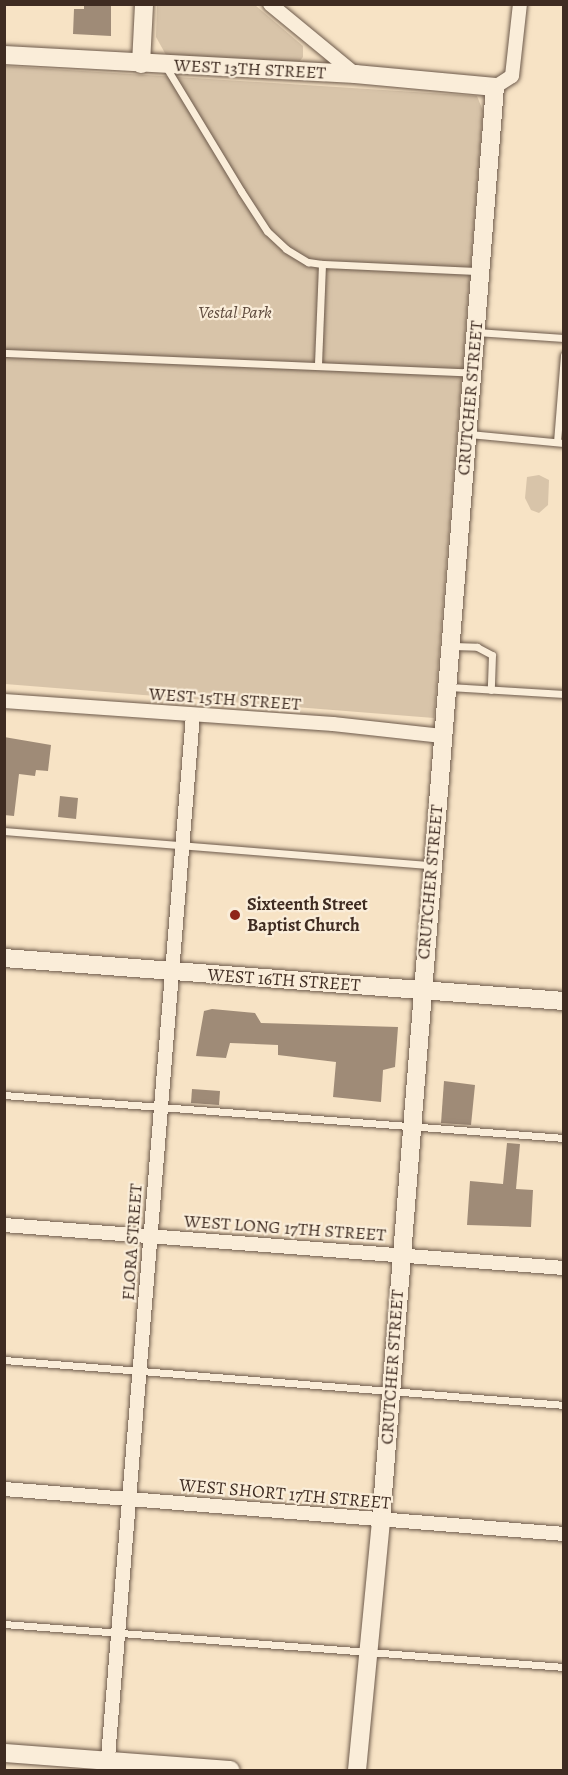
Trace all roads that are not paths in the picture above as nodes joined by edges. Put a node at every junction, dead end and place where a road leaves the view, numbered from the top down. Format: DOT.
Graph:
graph roads {
  1 [pos="144,4"];
  2 [pos="270,4"];
  3 [pos="520,4"];
  4 [pos="4,55"];
  5 [pos="141,64"];
  6 [pos="164,65"];
  7 [pos="355,74"];
  8 [pos="495,87"];
  9 [pos="322,264"];
  10 [pos="480,272"];
  11 [pos="475,332"];
  12 [pos="564,338"];
  13 [pos="4,353"];
  14 [pos="564,355"];
  15 [pos="318,364"];
  16 [pos="472,373"];
  17 [pos="467,434"];
  18 [pos="560,442"];
  19 [pos="449,646"];
  20 [pos="446,687"];
  21 [pos="492,690"];
  22 [pos="564,694"];
  23 [pos="4,701"];
  24 [pos="193,715"];
  25 [pos="442,736"];
  26 [pos="4,831"];
  27 [pos="182,845"];
  28 [pos="431,865"];
  29 [pos="4,958"];
  30 [pos="172,971"];
  31 [pos="421,990"];
  32 [pos="564,1001"];
  33 [pos="4,1095"];
  34 [pos="161,1107"];
  35 [pos="410,1126"];
  36 [pos="564,1138"];
  37 [pos="4,1225"];
  38 [pos="150,1236"];
  39 [pos="399,1255"];
  40 [pos="564,1268"];
  41 [pos="4,1360"];
  42 [pos="141,1372"];
  43 [pos="391,1391"];
  44 [pos="564,1405"];
  45 [pos="4,1489"];
  46 [pos="129,1499"];
  47 [pos="381,1521"];
  48 [pos="564,1534"];
  49 [pos="4,1624"];
  50 [pos="118,1633"];
  51 [pos="367,1652"];
  52 [pos="564,1667"];
  53 [pos="4,1753"];
  54 [pos="107,1766"];
  55 [pos="230,1770"];
  56 [pos="357,1770"];
  1 -- 5 [label="street"];
  2 -- 7 [label="street"];
  3 -- 8 [label="street"];
  4 -- 5 [label="street, WEST 13TH STREET"];
  5 -- 6 [label="street, WEST 13TH STREET"];
  6 -- 7 [label="street, WEST 13TH STREET"];
  6 -- 9 [label="lane"];
  7 -- 8 [label="street, WEST 13TH STREET"];
  8 -- 10 [label="street, CRUTCHER STREET"];
  9 -- 10 [label="lane"];
  9 -- 15 [label="lane"];
  10 -- 11 [label="street, CRUTCHER STREET"];
  11 -- 12 [label="lane"];
  11 -- 16 [label="street, CRUTCHER STREET"];
  13 -- 15 [label="lane"];
  14 -- 18 [label="lane"];
  15 -- 16 [label="lane"];
  16 -- 17 [label="street, CRUTCHER STREET"];
  17 -- 18 [label="lane"];
  17 -- 19 [label="street, CRUTCHER STREET"];
  19 -- 20 [label="street, CRUTCHER STREET"];
  19 -- 21 [label="lane"];
  20 -- 21 [label="lane"];
  20 -- 25 [label="street, CRUTCHER STREET"];
  21 -- 22 [label="lane"];
  23 -- 24 [label="street, WEST 15TH STREET"];
  24 -- 25 [label="street, WEST 15TH STREET"];
  24 -- 27 [label="street, FLORA STREET"];
  25 -- 28 [label="street, CRUTCHER STREET"];
  26 -- 27 [label="lane"];
  27 -- 28 [label="lane"];
  27 -- 30 [label="street, FLORA STREET"];
  28 -- 31 [label="street, CRUTCHER STREET"];
  29 -- 30 [label="street, WEST 16TH STREET"];
  30 -- 31 [label="street, WEST 16TH STREET"];
  30 -- 34 [label="street, FLORA STREET"];
  31 -- 32 [label="street, WEST 16TH STREET"];
  31 -- 35 [label="street, CRUTCHER STREET"];
  33 -- 34 [label="lane"];
  34 -- 35 [label="lane"];
  34 -- 38 [label="street, FLORA STREET"];
  35 -- 36 [label="lane"];
  35 -- 39 [label="street, CRUTCHER STREET"];
  37 -- 38 [label="street, WEST LONG 17TH STREET"];
  38 -- 39 [label="street, WEST LONG 17TH STREET"];
  38 -- 42 [label="street, FLORA STREET"];
  39 -- 40 [label="street, WEST LONG 17TH STREET"];
  39 -- 43 [label="street, CRUTCHER STREET"];
  41 -- 42 [label="lane"];
  42 -- 43 [label="lane"];
  42 -- 46 [label="street, FLORA STREET"];
  43 -- 44 [label="lane"];
  43 -- 47 [label="street, CRUTCHER STREET"];
  45 -- 46 [label="street, WEST SHORT 17TH STREET"];
  46 -- 47 [label="street, WEST SHORT 17TH STREET"];
  46 -- 50 [label="street, FLORA STREET"];
  47 -- 48 [label="street, WEST SHORT 17TH STREET"];
  47 -- 51 [label="street, CRUTCHER STREET"];
  49 -- 50 [label="lane"];
  50 -- 51 [label="lane"];
  50 -- 54 [label="street, FLORA STREET"];
  51 -- 52 [label="lane"];
  51 -- 56 [label="street, CRUTCHER STREET"];
  53 -- 54 [label="street"];
  54 -- 55 [label="street"];
}
